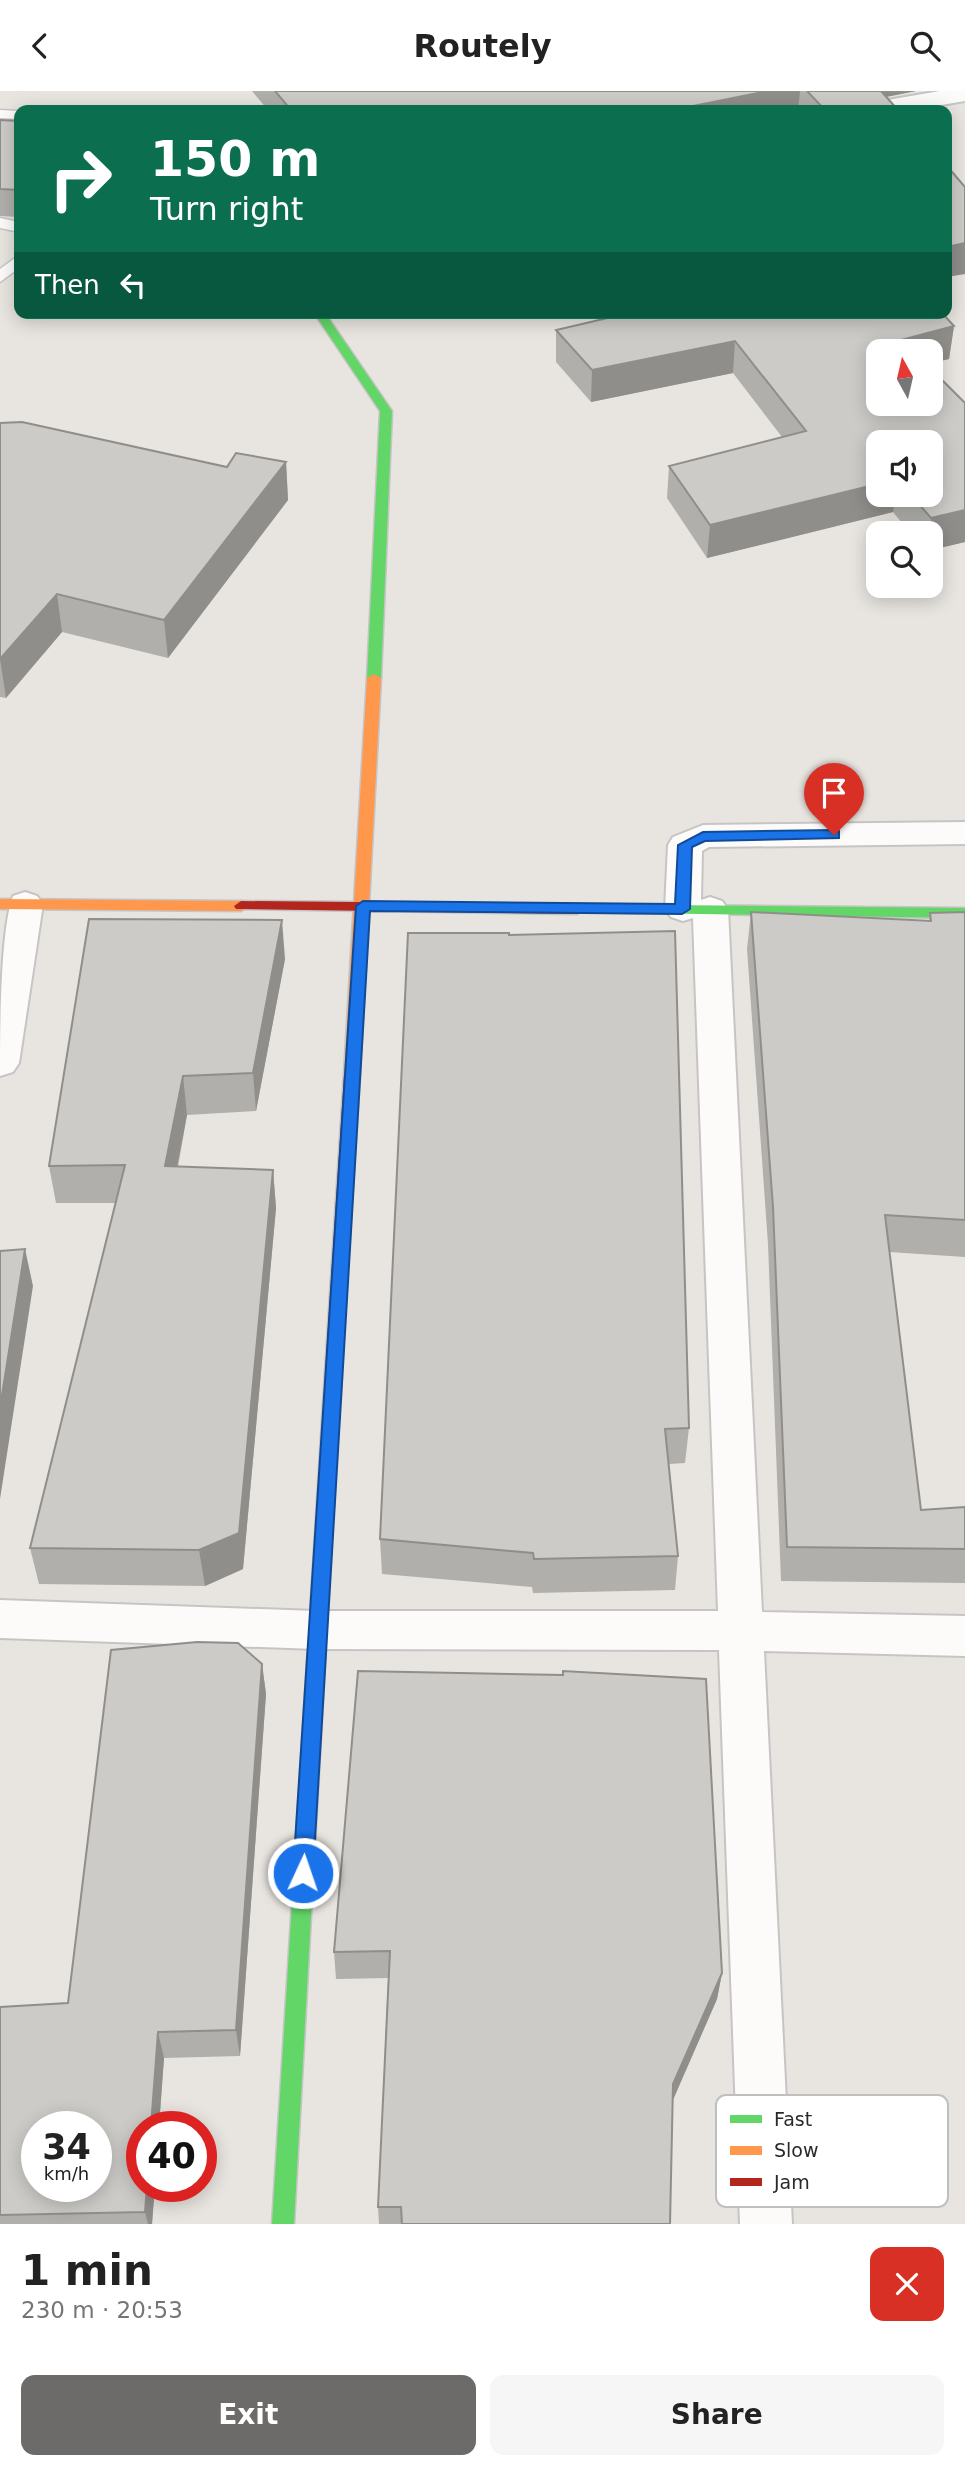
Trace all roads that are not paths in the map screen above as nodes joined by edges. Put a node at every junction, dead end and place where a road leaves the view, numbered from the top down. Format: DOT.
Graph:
graph roads {
  1 [pos="965,94"];
  2 [pos="900,105"];
  3 [pos="14,264"];
  4 [pos="0,277"];
  5 [pos="323,319"];
  6 [pos="965,833"];
  7 [pos="12,904"];
  8 [pos="363,906"];
  9 [pos="696,909"];
  10 [pos="965,913"];
  11 [pos="0,1063"];
  12 [pos="0,1619"];
  13 [pos="316,1630"];
  14 [pos="741,1631"];
  15 [pos="965,1636"];
  16 [pos="761,2095"];
  17 [pos="283,2224"];
  1 -- 2 [label="street"];
  3 -- 4 [label="lane"];
  5 -- 8 [label="street"];
  6 -- 9 [label="street"];
  7 -- 8 [label="street"];
  7 -- 11 [label="street"];
  8 -- 9 [label="street"];
  8 -- 13 [label="street"];
  9 -- 10 [label="street"];
  9 -- 14 [label="street"];
  12 -- 13 [label="street"];
  13 -- 14 [label="street"];
  13 -- 17 [label="street"];
  14 -- 15 [label="street"];
  14 -- 16 [label="street"];
}
